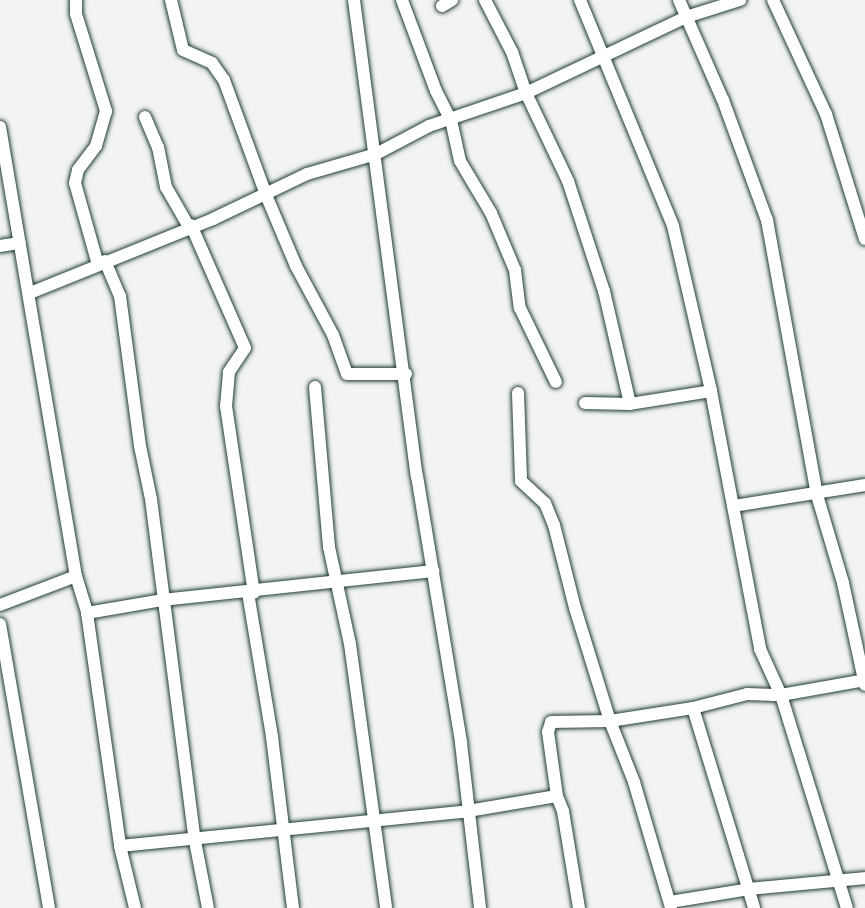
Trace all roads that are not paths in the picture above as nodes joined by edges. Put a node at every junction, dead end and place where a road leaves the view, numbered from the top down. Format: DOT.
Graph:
graph roads {
  1 [pos="76,0"];
  2 [pos="171,0"];
  3 [pos="354,0"];
  4 [pos="402,0"];
  5 [pos="485,0"];
  6 [pos="580,0"];
  7 [pos="679,0"];
  8 [pos="740,0"];
  9 [pos="773,0"];
  10 [pos="686,17"];
  11 [pos="604,57"];
  12 [pos="526,93"];
  13 [pos="145,117"];
  14 [pos="451,120"];
  15 [pos="0,127"];
  16 [pos="376,154"];
  17 [pos="266,195"];
  18 [pos="190,226"];
  19 [pos="865,239"];
  20 [pos="20,243"];
  21 [pos="0,246"];
  22 [pos="101,263"];
  23 [pos="30,293"];
  24 [pos="406,374"];
  25 [pos="556,382"];
  26 [pos="315,387"];
  27 [pos="711,391"];
  28 [pos="518,393"];
  29 [pos="585,403"];
  30 [pos="630,404"];
  31 [pos="865,485"];
  32 [pos="817,495"];
  33 [pos="734,506"];
  34 [pos="433,571"];
  35 [pos="76,576"];
  36 [pos="337,583"];
  37 [pos="251,593"];
  38 [pos="162,600"];
  39 [pos="0,605"];
  40 [pos="87,613"];
  41 [pos="0,624"];
  42 [pos="864,682"];
  43 [pos="780,695"];
  44 [pos="693,708"];
  45 [pos="610,721"];
  46 [pos="556,796"];
  47 [pos="468,811"];
  48 [pos="373,820"];
  49 [pos="281,827"];
  50 [pos="194,836"];
  51 [pos="120,846"];
  52 [pos="865,878"];
  53 [pos="839,881"];
  54 [pos="749,889"];
  55 [pos="670,905"];
  56 [pos="49,908"];
  57 [pos="135,908"];
  58 [pos="208,908"];
  59 [pos="293,908"];
  60 [pos="386,908"];
  61 [pos="480,908"];
  62 [pos="579,908"];
  63 [pos="754,908"];
  64 [pos="848,908"];
  1 -- 22 [label="street"];
  2 -- 17 [label="street"];
  3 -- 16 [label="street"];
  4 -- 14 [label="street"];
  5 -- 12 [label="street"];
  6 -- 11 [label="street"];
  7 -- 10 [label="street"];
  8 -- 10 [label="street"];
  9 -- 19 [label="street"];
  10 -- 11 [label="street"];
  10 -- 32 [label="street"];
  11 -- 12 [label="street"];
  11 -- 27 [label="street"];
  12 -- 14 [label="street"];
  12 -- 30 [label="street"];
  13 -- 18 [label="street"];
  14 -- 16 [label="street"];
  14 -- 25 [label="street"];
  15 -- 20 [label="street"];
  16 -- 17 [label="street"];
  16 -- 24 [label="street"];
  17 -- 18 [label="street"];
  17 -- 24 [label="street"];
  18 -- 22 [label="street"];
  18 -- 37 [label="street"];
  20 -- 21 [label="street"];
  20 -- 23 [label="street"];
  22 -- 23 [label="street"];
  22 -- 38 [label="street"];
  23 -- 35 [label="street"];
  24 -- 34 [label="street"];
  26 -- 36 [label="street"];
  27 -- 30 [label="street"];
  27 -- 33 [label="street"];
  28 -- 45 [label="street"];
  29 -- 30 [label="street"];
  31 -- 32 [label="street"];
  32 -- 33 [label="street"];
  32 -- 42 [label="street"];
  33 -- 43 [label="street"];
  34 -- 36 [label="street"];
  34 -- 47 [label="street"];
  35 -- 39 [label="street"];
  35 -- 40 [label="street"];
  36 -- 37 [label="street"];
  36 -- 48 [label="street"];
  37 -- 38 [label="street"];
  37 -- 49 [label="street"];
  38 -- 40 [label="street"];
  38 -- 50 [label="street"];
  40 -- 51 [label="street"];
  41 -- 56 [label="street"];
  42 -- 43 [label="street"];
  43 -- 44 [label="street"];
  43 -- 53 [label="street"];
  44 -- 45 [label="street"];
  44 -- 54 [label="street"];
  45 -- 46 [label="street"];
  45 -- 55 [label="street"];
  46 -- 47 [label="street"];
  46 -- 62 [label="street"];
  47 -- 48 [label="street"];
  47 -- 61 [label="street"];
  48 -- 49 [label="street"];
  48 -- 60 [label="street"];
  49 -- 50 [label="street"];
  49 -- 59 [label="street"];
  50 -- 51 [label="street"];
  50 -- 58 [label="street"];
  51 -- 57 [label="street"];
  52 -- 53 [label="street"];
  53 -- 54 [label="street"];
  53 -- 64 [label="street"];
  54 -- 55 [label="street"];
  54 -- 63 [label="street"];
}
